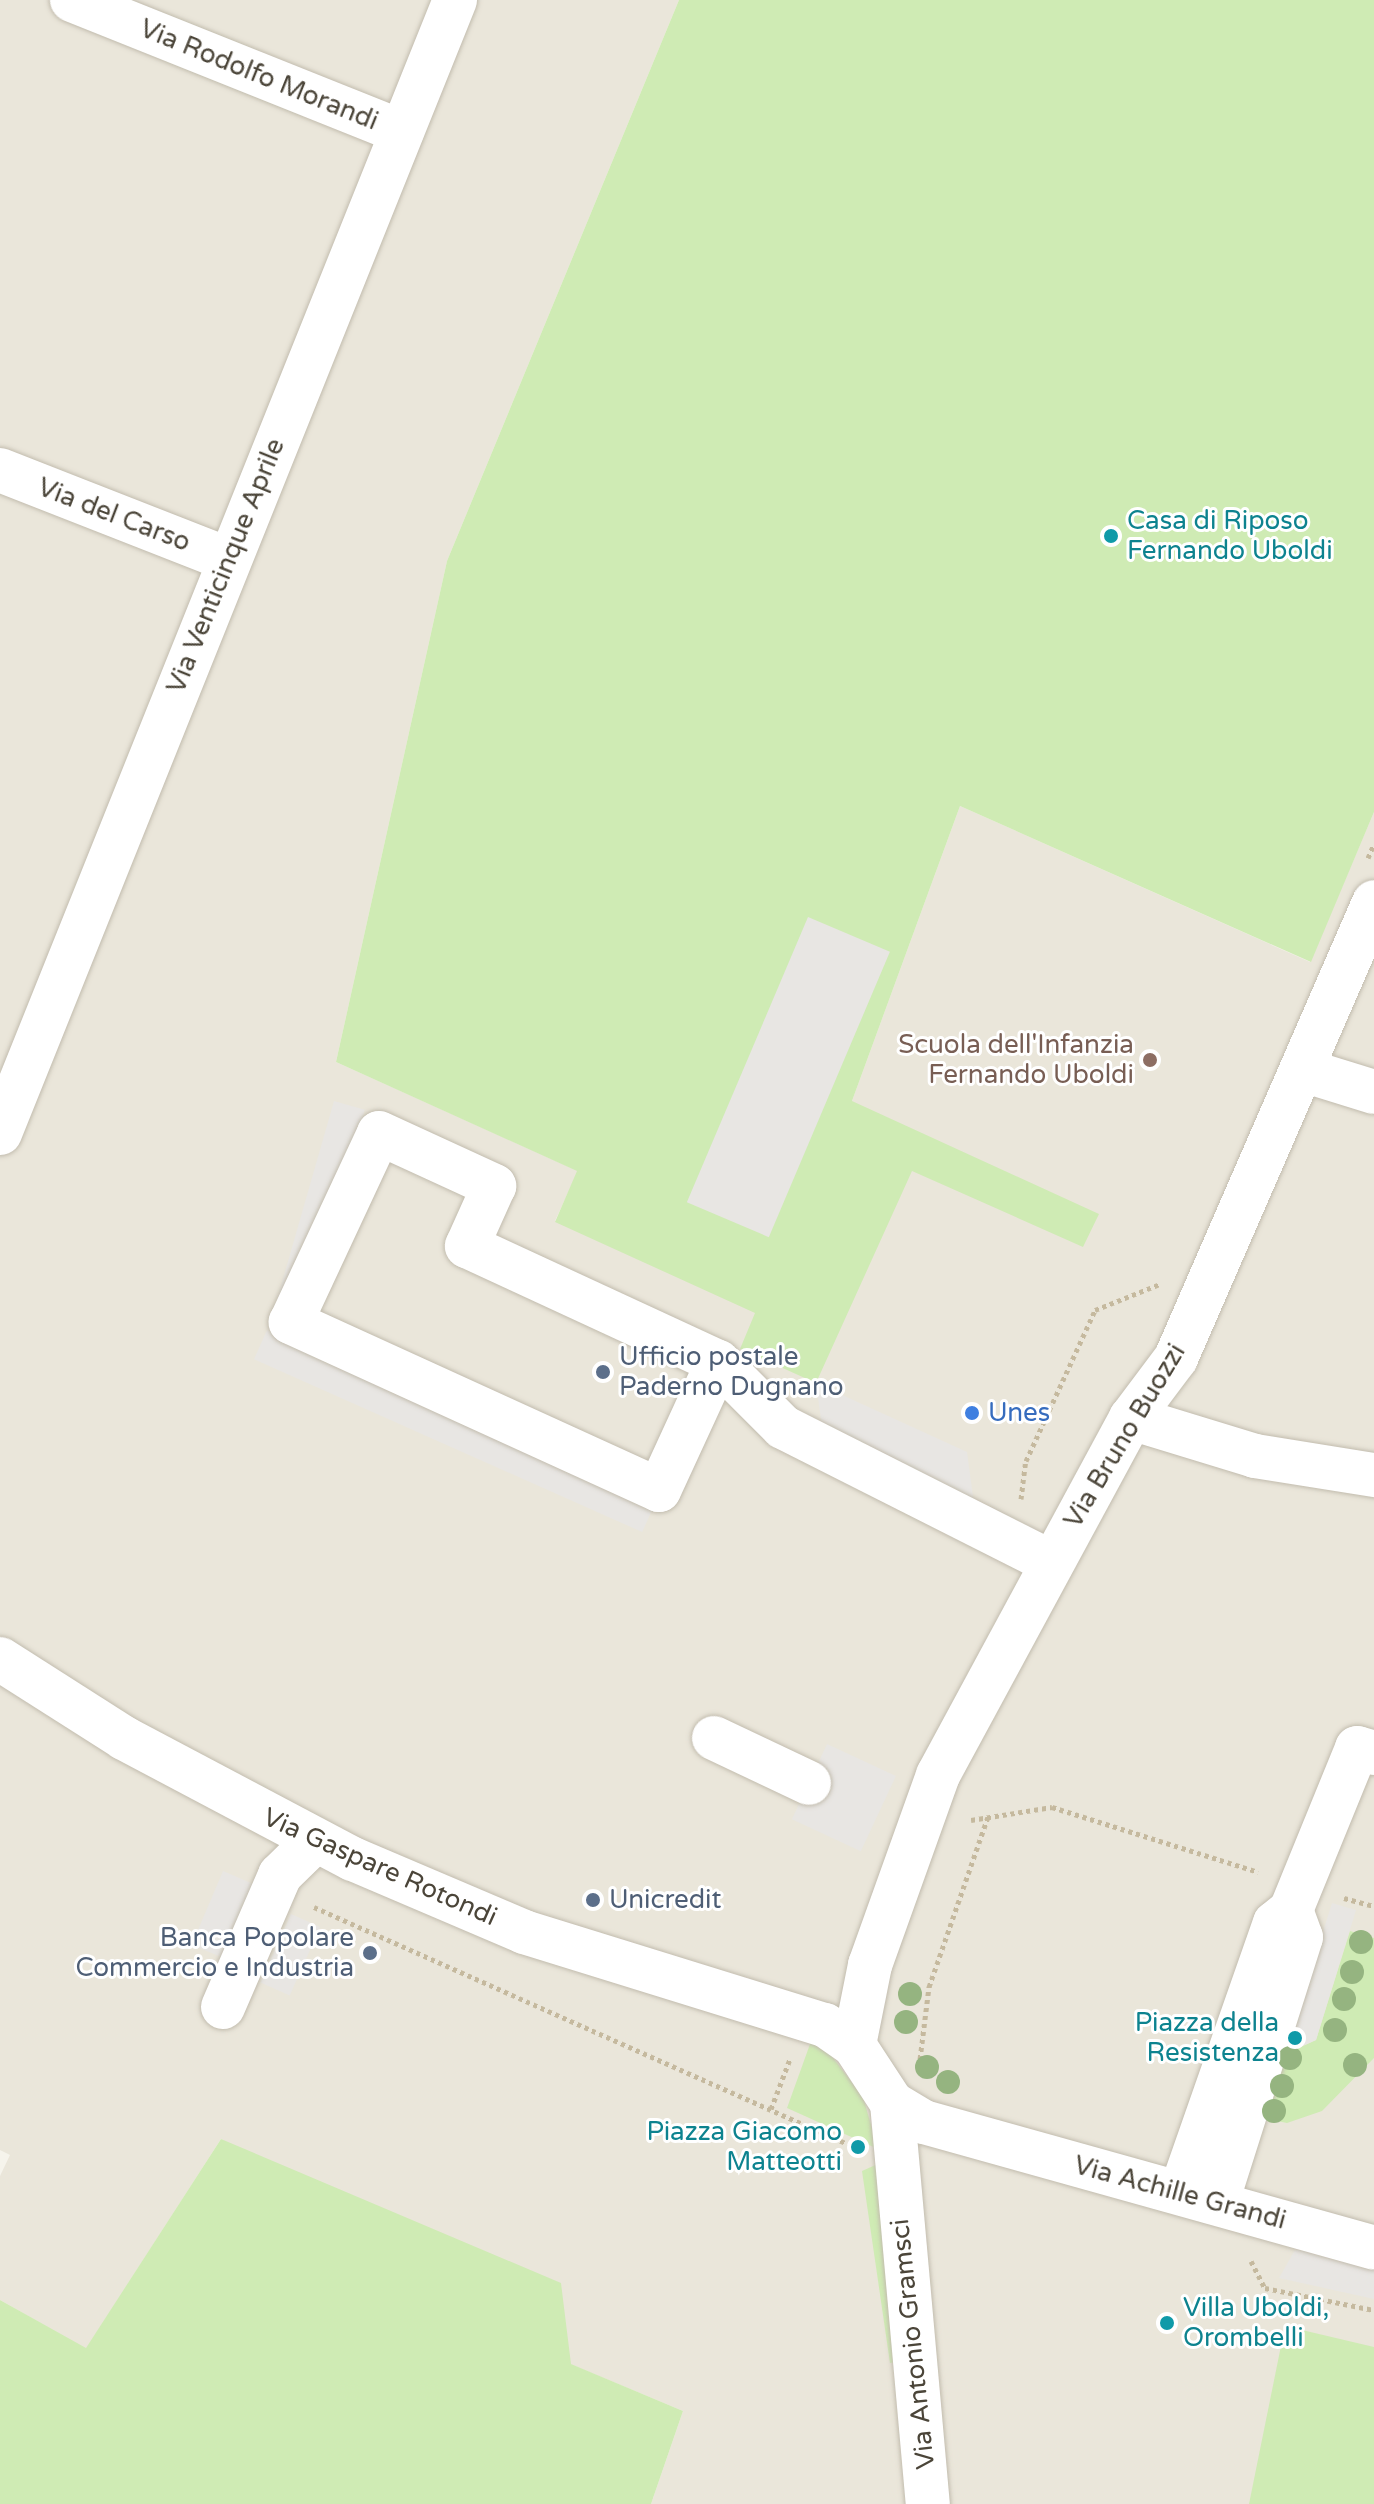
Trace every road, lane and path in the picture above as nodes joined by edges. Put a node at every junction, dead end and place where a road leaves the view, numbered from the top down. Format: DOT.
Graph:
graph roads {
  1 [pos="72,0"];
  2 [pos="455,0"];
  3 [pos="402,132"];
  4 [pos="0,470"];
  5 [pos="227,559"];
  6 [pos="1374,902"];
  7 [pos="1303,1070"];
  8 [pos="1374,1092"];
  9 [pos="0,1133"];
  10 [pos="718,1362"];
  11 [pos="1131,1418"];
  12 [pos="1374,1475"];
  13 [pos="1050,1562"];
  14 [pos="0,1659"];
  15 [pos="714,1738"];
  16 [pos="1374,1753"];
  17 [pos="809,1783"];
  18 [pos="1042,1808"];
  19 [pos="988,1817"];
  20 [pos="315,1841"];
  21 [pos="1280,1893"];
  22 [pos="1334,1895"];
  23 [pos="1374,1906"];
  24 [pos="322,1913"];
  25 [pos="223,2007"];
  26 [pos="792,2027"];
  27 [pos="854,2045"];
  28 [pos="923,2072"];
  29 [pos="892,2103"];
  30 [pos="771,2109"];
  31 [pos="866,2151"];
  32 [pos="1199,2196"];
  33 [pos="1374,2248"];
  34 [pos="928,2504"];
  1 -- 3 [label="street, Via Rodolfo Morandi"];
  2 -- 3 [label="street, Via Venticinque Aprile"];
  3 -- 5 [label="street, Via Venticinque Aprile"];
  4 -- 5 [label="street, Via del Carso"];
  5 -- 9 [label="street, Via Venticinque Aprile"];
  6 -- 7 [label="street, Via Bruno Buozzi"];
  7 -- 8 [label="street"];
  7 -- 11 [label="street, Via Bruno Buozzi"];
  10 -- 10 [label="street"];
  10 -- 13 [label="street"];
  11 -- 12 [label="street"];
  11 -- 13 [label="street, Via Bruno Buozzi"];
  13 -- 27 [label="street, Via Bruno Buozzi"];
  14 -- 20 [label="street, Via Gaspare Rotondi"];
  15 -- 17 [label="street"];
  16 -- 21 [label="street"];
  18 -- 21 [label="path"];
  19 -- 28 [label="path"];
  20 -- 25 [label="street"];
  20 -- 26 [label="street, Via Gaspare Rotondi"];
  21 -- 32 [label="street"];
  22 -- 23 [label="path"];
  24 -- 30 [label="path"];
  26 -- 27 [label="street"];
  26 -- 30 [label="path"];
  27 -- 29 [label="street"];
  29 -- 32 [label="street, Via Achille Grandi"];
  29 -- 34 [label="street, Via Antonio Gramsci"];
  30 -- 31 [label="path"];
  32 -- 33 [label="street, Via Achille Grandi"];
}
